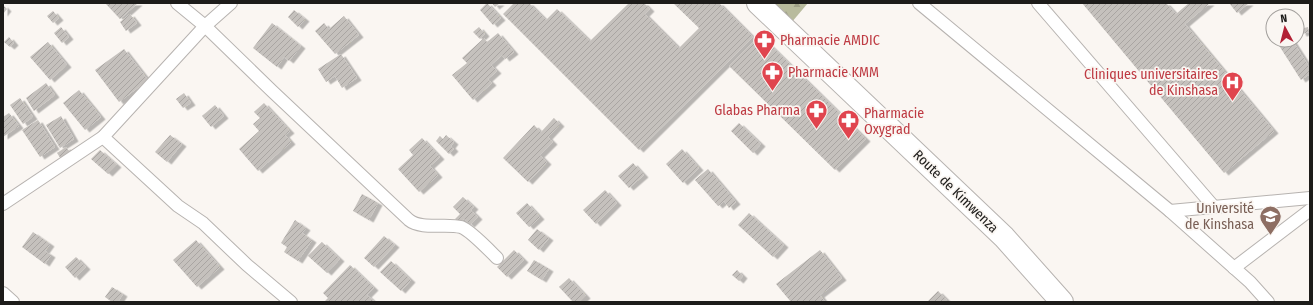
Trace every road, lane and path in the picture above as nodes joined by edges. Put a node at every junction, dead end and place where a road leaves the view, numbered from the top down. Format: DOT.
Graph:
graph roads {
  1 [pos="177,3"];
  2 [pos="231,3"];
  3 [pos="758,3"];
  4 [pos="919,3"];
  5 [pos="1038,3"];
  6 [pos="205,26"];
  7 [pos="103,137"];
  8 [pos="1310,198"];
  9 [pos="3,204"];
  10 [pos="1214,207"];
  11 [pos="1310,210"];
  12 [pos="1170,211"];
  13 [pos="497,258"];
  14 [pos="1234,268"];
  15 [pos="3,293"];
  16 [pos="13,302"];
  17 [pos="291,302"];
  18 [pos="1062,302"];
  19 [pos="1268,302"];
  1 -- 6 [label="lane"];
  2 -- 6 [label="lane"];
  3 -- 18 [label="street, Route de Kimwenza"];
  4 -- 12 [label="lane"];
  5 -- 10 [label="lane"];
  6 -- 7 [label="lane"];
  6 -- 13 [label="lane"];
  7 -- 9 [label="lane"];
  7 -- 17 [label="lane"];
  8 -- 10 [label="lane"];
  10 -- 12 [label="lane"];
  11 -- 14 [label="lane"];
  12 -- 14 [label="lane"];
  14 -- 19 [label="lane"];
  15 -- 16 [label="lane"];
}
